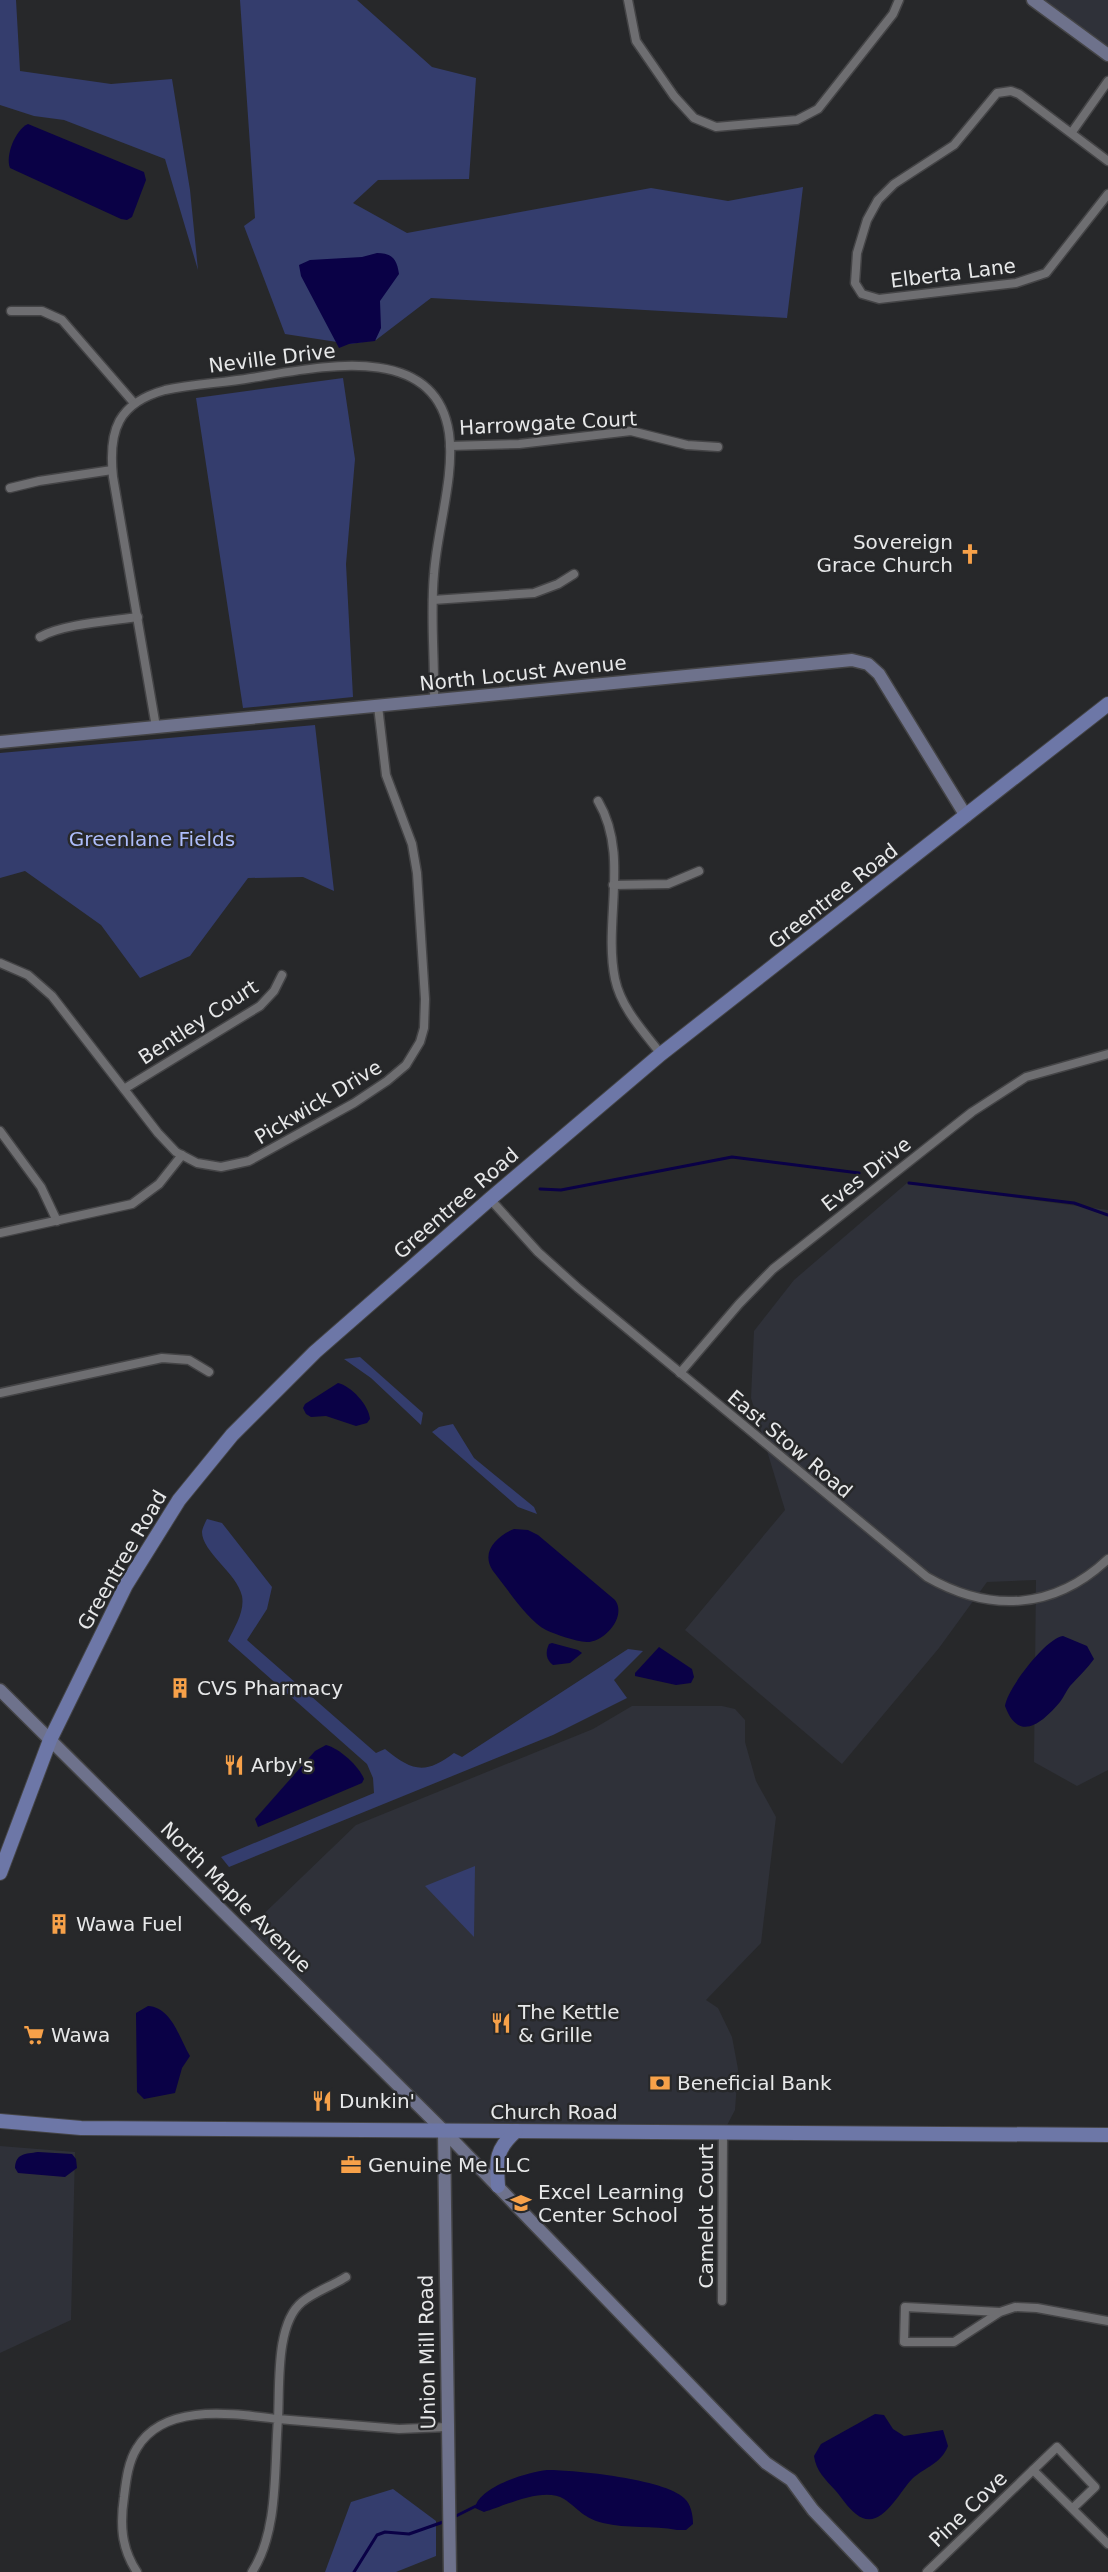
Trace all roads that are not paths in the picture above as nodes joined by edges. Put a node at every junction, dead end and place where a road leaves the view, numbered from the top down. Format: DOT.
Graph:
graph roads {
  1 [pos="628,0"];
  2 [pos="898,0"];
  3 [pos="1033,0"];
  4 [pos="1108,55"];
  5 [pos="1108,81"];
  6 [pos="1072,132"];
  7 [pos="1108,161"];
  8 [pos="1108,194"];
  9 [pos="11,311"];
  10 [pos="134,403"];
  11 [pos="450,446"];
  12 [pos="718,447"];
  13 [pos="112,470"];
  14 [pos="10,488"];
  15 [pos="574,574"];
  16 [pos="433,600"];
  17 [pos="138,617"];
  18 [pos="40,637"];
  19 [pos="434,702"];
  20 [pos="1108,704"];
  21 [pos="378,706"];
  22 [pos="156,727"];
  23 [pos="0,742"];
  24 [pos="598,801"];
  25 [pos="966,816"];
  26 [pos="699,870"];
  27 [pos="613,885"];
  28 [pos="0,963"];
  29 [pos="282,975"];
  30 [pos="661,1054"];
  31 [pos="1108,1054"];
  32 [pos="124,1089"];
  33 [pos="0,1131"];
  34 [pos="182,1155"];
  35 [pos="490,1198"];
  36 [pos="57,1221"];
  37 [pos="0,1233"];
  38 [pos="209,1372"];
  39 [pos="680,1373"];
  40 [pos="0,1393"];
  41 [pos="1108,1559"];
  42 [pos="0,1690"];
  43 [pos="50,1740"];
  44 [pos="0,1873"];
  45 [pos="0,2121"];
  46 [pos="444,2131"];
  47 [pos="516,2131"];
  48 [pos="723,2133"];
  49 [pos="1108,2135"];
  50 [pos="498,2186"];
  51 [pos="346,2277"];
  52 [pos="722,2301"];
  53 [pos="1000,2312"];
  54 [pos="1108,2321"];
  55 [pos="278,2419"];
  56 [pos="447,2427"];
  57 [pos="1033,2470"];
  58 [pos="1074,2508"];
  59 [pos="1108,2544"];
  60 [pos="137,2572"];
  61 [pos="252,2572"];
  62 [pos="450,2572"];
  63 [pos="873,2572"];
  64 [pos="927,2572"];
  1 -- 2 [label="street"];
  3 -- 4 [label="street"];
  5 -- 6 [label="street"];
  6 -- 7 [label="street, Elberta Lane"];
  6 -- 8 [label="street, Elberta Lane"];
  9 -- 10 [label="street"];
  10 -- 11 [label="street, Neville Drive"];
  10 -- 13 [label="street, Neville Drive"];
  11 -- 12 [label="street, Harrowgate Court"];
  11 -- 16 [label="street, Neville Drive"];
  13 -- 14 [label="street"];
  13 -- 17 [label="street, Neville Drive"];
  15 -- 16 [label="street"];
  16 -- 19 [label="street, Neville Drive"];
  17 -- 18 [label="street"];
  17 -- 22 [label="street, Neville Drive"];
  19 -- 21 [label="street, North Locust Avenue"];
  19 -- 25 [label="street, North Locust Avenue"];
  20 -- 25 [label="main road, Greentree Road"];
  21 -- 22 [label="street, North Locust Avenue"];
  21 -- 34 [label="street, Pickwick Drive"];
  22 -- 23 [label="street, North Locust Avenue"];
  24 -- 27 [label="street"];
  25 -- 30 [label="main road, Greentree Road"];
  26 -- 27 [label="street"];
  27 -- 30 [label="street"];
  28 -- 32 [label="street, Pickwick Drive"];
  29 -- 32 [label="street, Bentley Court"];
  30 -- 35 [label="main road, Greentree Road"];
  31 -- 39 [label="street, Eves Drive"];
  32 -- 34 [label="street, Pickwick Drive"];
  33 -- 36 [label="street"];
  34 -- 36 [label="street"];
  35 -- 39 [label="street, East Stow Road"];
  35 -- 43 [label="main road, Greentree Road"];
  36 -- 37 [label="street"];
  38 -- 40 [label="street"];
  39 -- 41 [label="street, East Stow Road"];
  42 -- 43 [label="street, North Maple Avenue"];
  43 -- 44 [label="main road, Greentree Road"];
  43 -- 46 [label="street, North Maple Avenue"];
  45 -- 46 [label="main road, Church Road"];
  46 -- 47 [label="main road, Church Road"];
  46 -- 50 [label="street, North Maple Avenue"];
  46 -- 56 [label="street, Union Mill Road"];
  47 -- 48 [label="main road, Church Road"];
  47 -- 50 [label="main road"];
  48 -- 49 [label="main road, Church Road"];
  48 -- 52 [label="street, Camelot Court"];
  50 -- 63 [label="street, North Maple Avenue"];
  51 -- 55 [label="street"];
  53 -- 53 [label="street"];
  53 -- 54 [label="street"];
  55 -- 56 [label="street"];
  55 -- 60 [label="street"];
  55 -- 61 [label="street"];
  56 -- 62 [label="street, Union Mill Road"];
  57 -- 58 [label="street, Pine Cove"];
  57 -- 58 [label="street, Pine Cove"];
  57 -- 64 [label="street, Pine Cove"];
  58 -- 59 [label="street, Pine Cove"];
}
